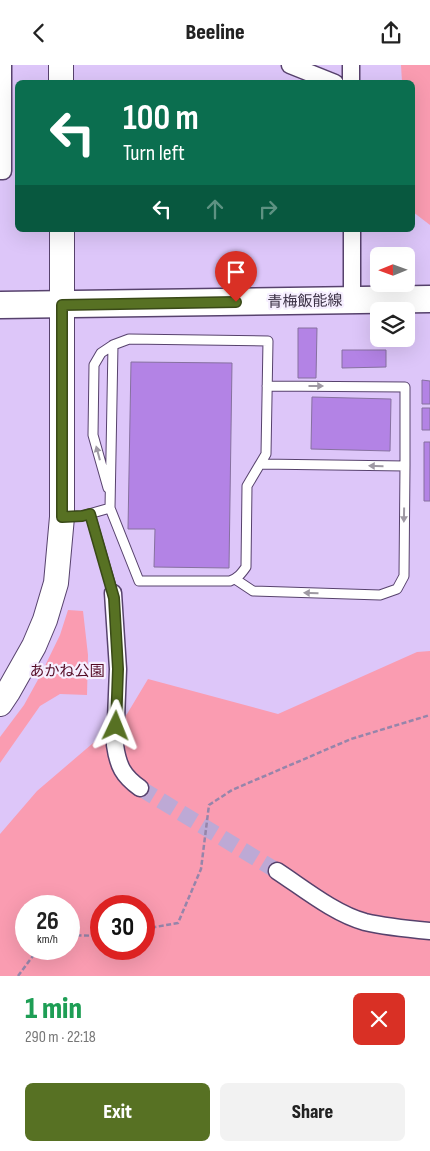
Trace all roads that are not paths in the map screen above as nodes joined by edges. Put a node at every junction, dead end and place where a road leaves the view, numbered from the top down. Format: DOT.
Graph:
graph roads {
  1 [pos="3,65"];
  2 [pos="61,65"];
  3 [pos="290,65"];
  4 [pos="351,65"];
  5 [pos="61,80"];
  6 [pos="327,80"];
  7 [pos="351,80"];
  8 [pos="0,171"];
  9 [pos="62,232"];
  10 [pos="352,232"];
  11 [pos="430,299"];
  12 [pos="352,301"];
  13 [pos="0,305"];
  14 [pos="62,305"];
  15 [pos="113,345"];
  16 [pos="267,386"];
  17 [pos="260,464"];
  18 [pos="405,466"];
  19 [pos="111,504"];
  20 [pos="90,514"];
  21 [pos="62,517"];
  22 [pos="235,579"];
  23 [pos="113,593"];
  24 [pos="0,704"];
  25 [pos="140,788"];
  26 [pos="277,871"];
  27 [pos="430,931"];
  1 -- 8 [label="street"];
  2 -- 5 [label="street"];
  3 -- 6 [label="street"];
  4 -- 7 [label="street"];
  9 -- 14 [label="street"];
  10 -- 12 [label="street"];
  11 -- 12 [label="main road, 青梅飯能線"];
  12 -- 14 [label="main road, 青梅飯能線"];
  13 -- 14 [label="main road, 青梅飯能線"];
  14 -- 21 [label="street"];
  15 -- 16 [label="lane"];
  15 -- 19 [label="lane"];
  19 -- 15 [label="lane, one-way"];
  16 -- 17 [label="lane"];
  16 -- 18 [label="lane, one-way"];
  18 -- 17 [label="lane, one-way"];
  17 -- 22 [label="lane"];
  18 -- 22 [label="lane, one-way"];
  19 -- 20 [label="lane"];
  19 -- 22 [label="lane"];
  20 -- 21 [label="lane"];
  20 -- 23 [label="lane"];
  21 -- 24 [label="street"];
  23 -- 25 [label="street"];
  26 -- 27 [label="street"];
}
